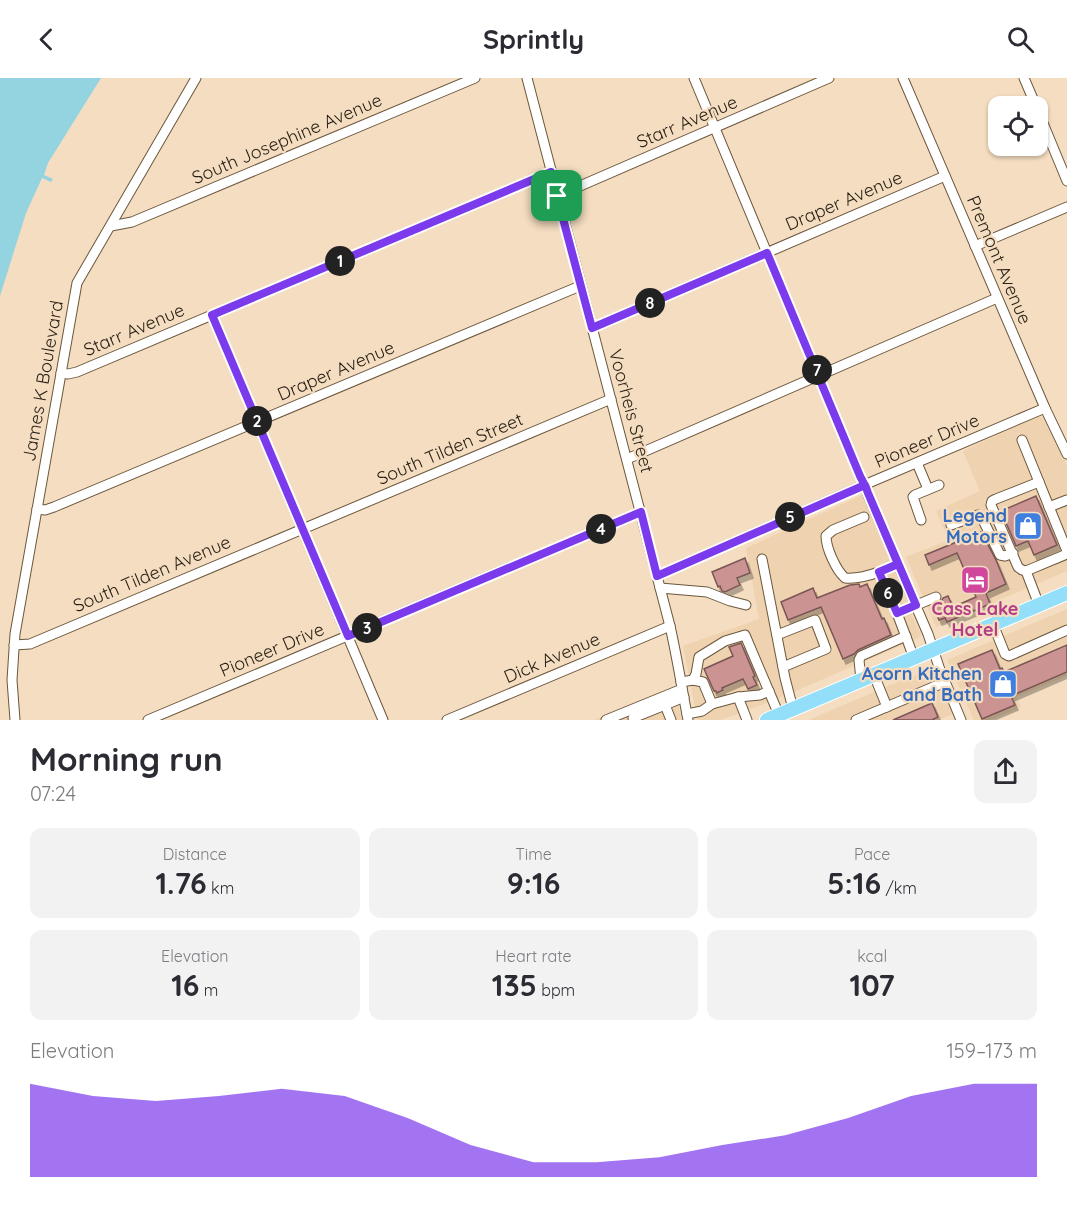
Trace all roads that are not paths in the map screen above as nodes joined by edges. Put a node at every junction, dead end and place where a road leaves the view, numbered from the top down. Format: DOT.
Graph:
graph roads {
  1 [pos="196,78"];
  2 [pos="475,78"];
  3 [pos="526,78"];
  4 [pos="694,78"];
  5 [pos="829,78"];
  6 [pos="903,78"];
  7 [pos="1024,78"];
  8 [pos="450,83"];
  9 [pos="1032,96"];
  10 [pos="715,128"];
  11 [pos="1048,135"];
  12 [pos="551,172"];
  13 [pos="945,176"];
  14 [pos="1067,181"];
  15 [pos="557,196"];
  16 [pos="1067,207"];
  17 [pos="111,226"];
  18 [pos="975,246"];
  19 [pos="767,253"];
  20 [pos="580,286"];
  21 [pos="997,298"];
  22 [pos="212,315"];
  23 [pos="592,328"];
  24 [pos="61,373"];
  25 [pos="819,376"];
  26 [pos="611,399"];
  27 [pos="1045,408"];
  28 [pos="257,422"];
  29 [pos="1022,440"];
  30 [pos="1067,454"];
  31 [pos="627,459"];
  32 [pos="917,463"];
  33 [pos="1039,482"];
  34 [pos="865,485"];
  35 [pos="939,485"];
  36 [pos="928,489"];
  37 [pos="1067,500"];
  38 [pos="1049,507"];
  39 [pos="37,509"];
  40 [pos="641,512"];
  41 [pos="864,517"];
  42 [pos="921,520"];
  43 [pos="951,525"];
  44 [pos="302,529"];
  45 [pos="1011,550"];
  46 [pos="1067,552"];
  47 [pos="762,559"];
  48 [pos="898,564"];
  49 [pos="1026,571"];
  50 [pos="879,572"];
  51 [pos="657,576"];
  52 [pos="660,588"];
  53 [pos="1067,593"];
  54 [pos="936,597"];
  55 [pos="746,605"];
  56 [pos="916,605"];
  57 [pos="1039,605"];
  58 [pos="897,613"];
  59 [pos="993,624"];
  60 [pos="670,626"];
  61 [pos="1067,630"];
  62 [pos="777,635"];
  63 [pos="348,636"];
  64 [pos="906,636"];
  65 [pos="14,645"];
  66 [pos="933,650"];
  67 [pos="914,658"];
  68 [pos="783,667"];
  69 [pos="868,677"];
  70 [pos="693,680"];
  71 [pos="945,682"];
  72 [pos="682,689"];
  73 [pos="769,691"];
  74 [pos="738,697"];
  75 [pos="666,705"];
  76 [pos="712,705"];
  77 [pos="887,706"];
  78 [pos="783,715"];
  79 [pos="688,717"];
  80 [pos="633,718"];
  81 [pos="15,720"];
  82 [pos="148,720"];
  83 [pos="383,720"];
  84 [pos="447,720"];
  85 [pos="606,720"];
  86 [pos="671,720"];
  87 [pos="747,720"];
  88 [pos="856,720"];
  89 [pos="961,720"];
  1 -- 17 [label="street, James K Boulevard"];
  2 -- 8 [label="street, South Josephine Avenue"];
  3 -- 12 [label="street, Voorheis Street"];
  4 -- 10 [label="street"];
  5 -- 10 [label="street, Starr Avenue"];
  6 -- 13 [label="street, Premont Avenue"];
  7 -- 9 [label="street"];
  8 -- 17 [label="street, South Josephine Avenue"];
  10 -- 15 [label="street, Starr Avenue"];
  10 -- 19 [label="street"];
  11 -- 14 [label="street"];
  12 -- 15 [label="street, Voorheis Street"];
  12 -- 22 [label="street, Starr Avenue"];
  13 -- 18 [label="street, Premont Avenue"];
  13 -- 19 [label="street, Draper Avenue"];
  15 -- 20 [label="street, Voorheis Street"];
  16 -- 18 [label="street"];
  17 -- 24 [label="street, James K Boulevard"];
  18 -- 21 [label="street, Premont Avenue"];
  19 -- 23 [label="street, Draper Avenue"];
  19 -- 25 [label="street"];
  20 -- 23 [label="street, Voorheis Street"];
  20 -- 28 [label="street, Draper Avenue"];
  21 -- 25 [label="street"];
  21 -- 27 [label="street, Premont Avenue"];
  22 -- 24 [label="street, Starr Avenue"];
  22 -- 28 [label="street"];
  23 -- 26 [label="street, Voorheis Street"];
  24 -- 39 [label="street, James K Boulevard"];
  25 -- 31 [label="street"];
  25 -- 34 [label="street"];
  26 -- 31 [label="street, Voorheis Street"];
  26 -- 44 [label="street, South Tilden Street"];
  27 -- 30 [label="street, Premont Avenue"];
  27 -- 32 [label="street, Pioneer Drive"];
  28 -- 39 [label="street, Draper Avenue"];
  28 -- 44 [label="street"];
  29 -- 33 [label="street"];
  31 -- 40 [label="street, Voorheis Street"];
  32 -- 34 [label="street, Pioneer Drive"];
  32 -- 36 [label="street"];
  33 -- 38 [label="street"];
  33 -- 45 [label="street"];
  34 -- 48 [label="street"];
  34 -- 51 [label="street, Pioneer Drive"];
  35 -- 36 [label="street"];
  36 -- 42 [label="street"];
  37 -- 38 [label="street"];
  38 -- 46 [label="street"];
  39 -- 65 [label="street, James K Boulevard"];
  40 -- 51 [label="street, Voorheis Street"];
  40 -- 63 [label="street, Pioneer Drive"];
  41 -- 50 [label="street"];
  43 -- 45 [label="street"];
  44 -- 63 [label="street"];
  44 -- 65 [label="street, South Tilden Avenue"];
  45 -- 49 [label="street"];
  46 -- 49 [label="street"];
  47 -- 62 [label="street"];
  48 -- 50 [label="street"];
  48 -- 56 [label="street"];
  49 -- 57 [label="street"];
  50 -- 58 [label="street"];
  51 -- 52 [label="street, Voorheis Street"];
  52 -- 55 [label="street"];
  52 -- 60 [label="street, Voorheis Street"];
  53 -- 57 [label="highway"];
  54 -- 56 [label="street"];
  56 -- 58 [label="street"];
  56 -- 66 [label="street"];
  57 -- 59 [label="highway"];
  58 -- 64 [label="street"];
  59 -- 61 [label="street"];
  59 -- 66 [label="highway"];
  60 -- 72 [label="street, Voorheis Street"];
  60 -- 84 [label="street, Dick Avenue"];
  62 -- 68 [label="street"];
  62 -- 68 [label="street"];
  63 -- 82 [label="street, Pioneer Drive"];
  63 -- 83 [label="street"];
  64 -- 67 [label="street"];
  64 -- 69 [label="street"];
  65 -- 81 [label="street, James K Boulevard"];
  66 -- 67 [label="highway"];
  66 -- 71 [label="street"];
  67 -- 69 [label="highway"];
  68 -- 78 [label="street"];
  69 -- 77 [label="street"];
  69 -- 78 [label="highway"];
  70 -- 72 [label="street"];
  70 -- 73 [label="street"];
  70 -- 76 [label="street"];
  71 -- 77 [label="street"];
  71 -- 89 [label="street"];
  72 -- 75 [label="street"];
  72 -- 79 [label="street, Voorheis Street"];
  72 -- 85 [label="street"];
  73 -- 74 [label="street"];
  73 -- 78 [label="street"];
  74 -- 76 [label="street"];
  74 -- 87 [label="street"];
  75 -- 80 [label="street"];
  75 -- 86 [label="street"];
  76 -- 79 [label="street"];
  77 -- 88 [label="street"];
}
